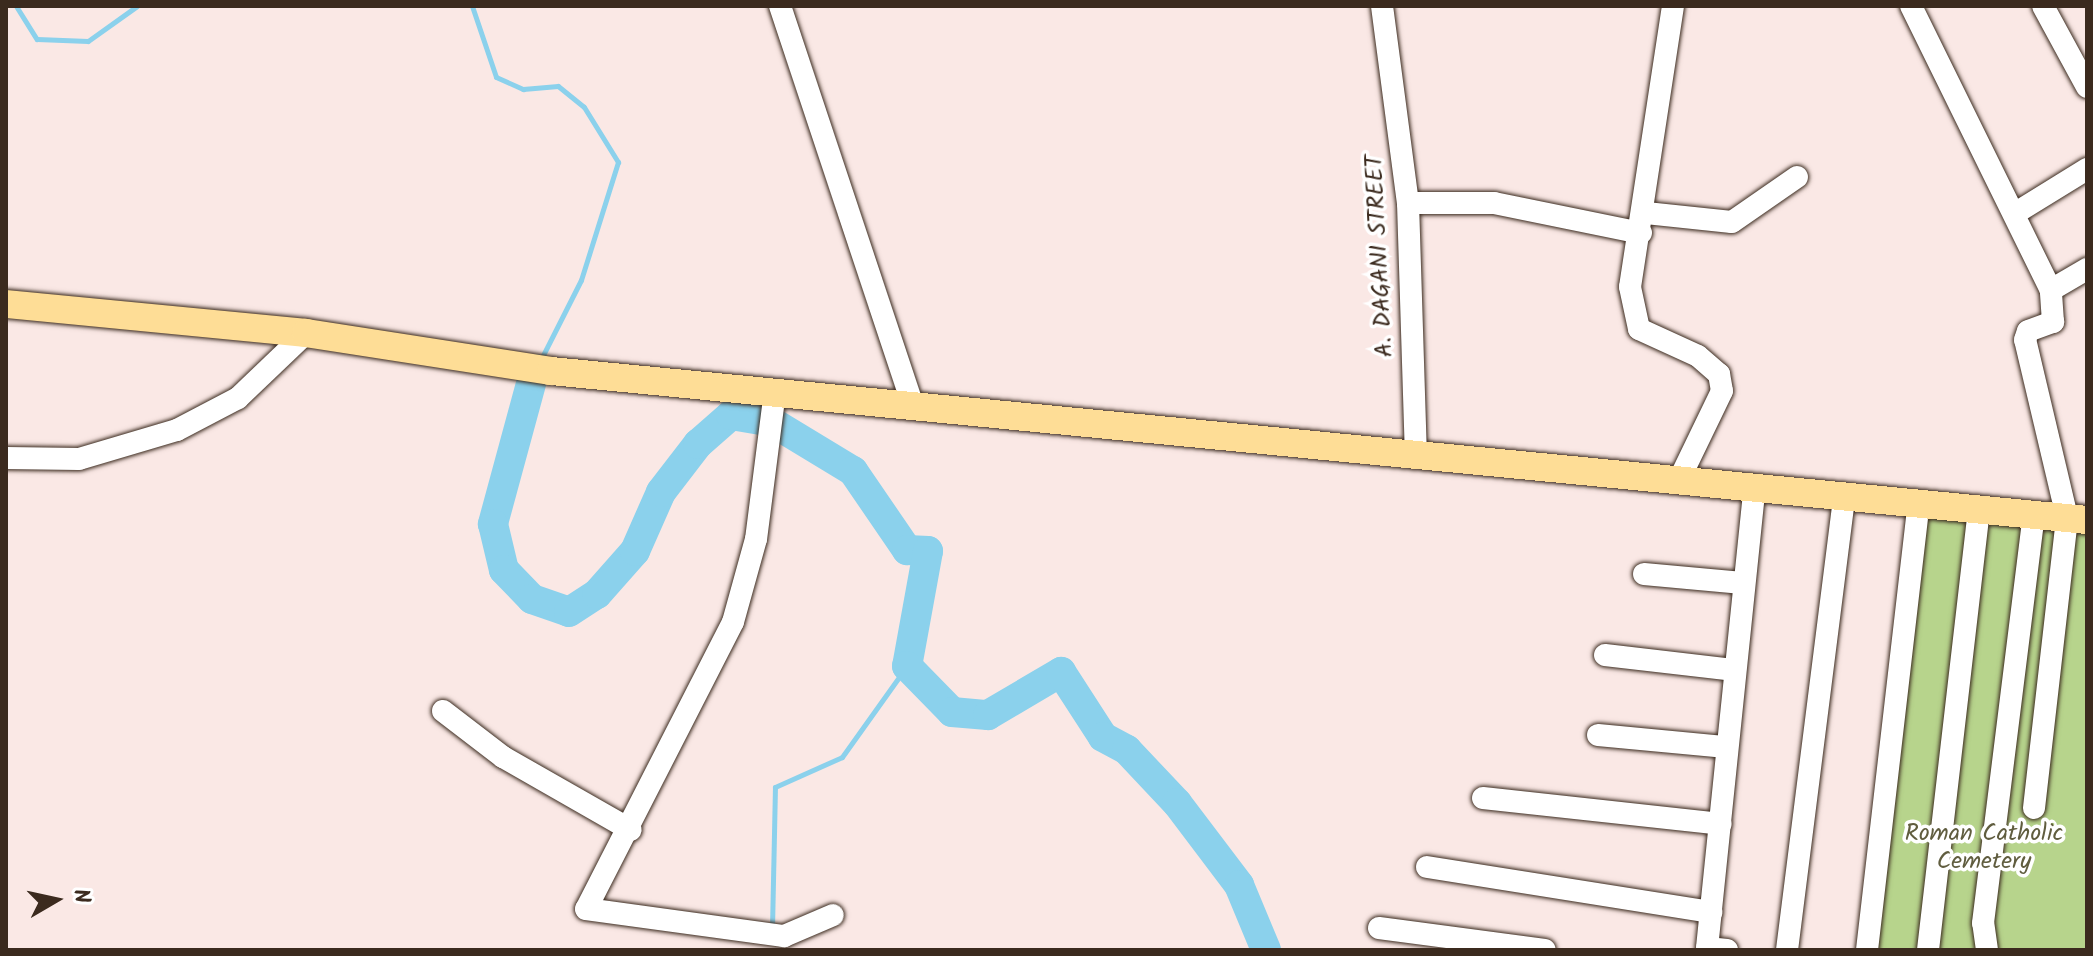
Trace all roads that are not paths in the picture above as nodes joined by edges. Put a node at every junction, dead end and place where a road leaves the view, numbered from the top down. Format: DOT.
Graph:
graph roads {
  1 [pos="780,6"];
  2 [pos="1382,6"];
  3 [pos="1673,6"];
  4 [pos="1911,6"];
  5 [pos="2043,6"];
  6 [pos="2087,87"];
  7 [pos="2087,169"];
  8 [pos="1797,177"];
  9 [pos="1408,203"];
  10 [pos="2014,214"];
  11 [pos="1643,223"];
  12 [pos="2087,269"];
  13 [pos="2051,290"];
  14 [pos="6,304"];
  15 [pos="306,333"];
  16 [pos="774,405"];
  17 [pos="913,406"];
  18 [pos="1416,455"];
  19 [pos="6,458"];
  20 [pos="1678,482"];
  21 [pos="1754,490"];
  22 [pos="1844,500"];
  23 [pos="1918,507"];
  24 [pos="1979,510"];
  25 [pos="2034,515"];
  26 [pos="2077,519"];
  27 [pos="1644,574"];
  28 [pos="1743,583"];
  29 [pos="1605,655"];
  30 [pos="1735,670"];
  31 [pos="443,711"];
  32 [pos="1598,735"];
  33 [pos="1726,747"];
  34 [pos="1483,798"];
  35 [pos="2034,808"];
  36 [pos="1721,824"];
  37 [pos="631,830"];
  38 [pos="1427,867"];
  39 [pos="1711,912"];
  40 [pos="833,915"];
  41 [pos="1379,928"];
  42 [pos="1714,949"];
  43 [pos="1545,950"];
  44 [pos="1787,950"];
  45 [pos="1867,950"];
  46 [pos="1928,950"];
  47 [pos="1987,950"];
  1 -- 17 [label="street"];
  2 -- 9 [label="street, A. DAGANI STREET"];
  3 -- 11 [label="street"];
  4 -- 10 [label="street"];
  5 -- 6 [label="street"];
  7 -- 10 [label="street"];
  8 -- 11 [label="street"];
  9 -- 11 [label="street"];
  9 -- 18 [label="street, A. DAGANI STREET"];
  10 -- 13 [label="street"];
  11 -- 20 [label="street"];
  12 -- 13 [label="street"];
  13 -- 26 [label="street"];
  14 -- 15 [label="main road"];
  15 -- 16 [label="main road"];
  15 -- 19 [label="street"];
  16 -- 17 [label="main road"];
  16 -- 37 [label="street"];
  17 -- 18 [label="main road"];
  18 -- 20 [label="main road"];
  20 -- 21 [label="main road"];
  21 -- 22 [label="main road"];
  21 -- 28 [label="street"];
  22 -- 23 [label="main road"];
  22 -- 44 [label="street"];
  23 -- 24 [label="main road"];
  23 -- 45 [label="street"];
  24 -- 25 [label="main road"];
  24 -- 46 [label="street"];
  25 -- 26 [label="main road"];
  25 -- 47 [label="street"];
  26 -- 35 [label="street"];
  27 -- 28 [label="street"];
  28 -- 30 [label="street"];
  29 -- 30 [label="street"];
  30 -- 33 [label="street"];
  31 -- 37 [label="street"];
  32 -- 33 [label="street"];
  33 -- 36 [label="street"];
  34 -- 36 [label="street"];
  36 -- 39 [label="street"];
  37 -- 40 [label="street"];
  38 -- 39 [label="street"];
  39 -- 42 [label="street"];
  41 -- 43 [label="street"];
}
